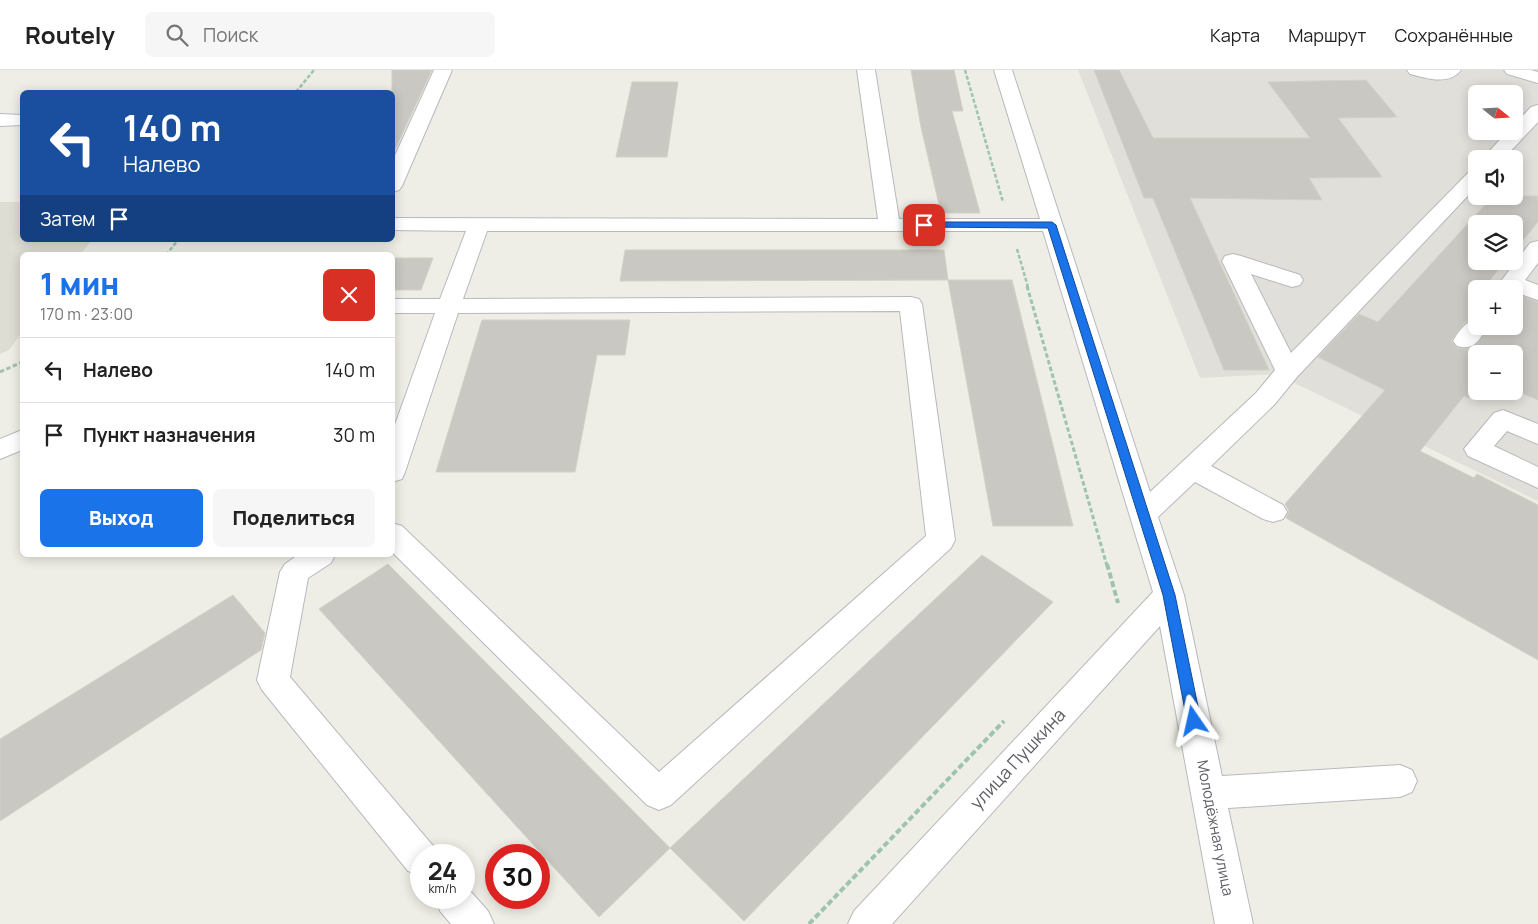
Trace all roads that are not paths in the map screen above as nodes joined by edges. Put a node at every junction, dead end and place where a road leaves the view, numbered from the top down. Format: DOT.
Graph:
graph roads {
  1 [pos="443,70"];
  2 [pos="866,70"];
  3 [pos="1003,70"];
  4 [pos="1416,70"];
  5 [pos="1452,70"];
  6 [pos="1514,70"];
  7 [pos="1538,78"];
  8 [pos="1538,111"];
  9 [pos="0,120"];
  10 [pos="20,120"];
  11 [pos="1501,150"];
  12 [pos="395,179"];
  13 [pos="1468,184"];
  14 [pos="395,224"];
  15 [pos="480,225"];
  16 [pos="889,225"];
  17 [pos="1052,225"];
  18 [pos="1538,248"];
  19 [pos="1292,280"];
  20 [pos="1513,280"];
  21 [pos="1523,288"];
  22 [pos="1538,292"];
  23 [pos="395,306"];
  24 [pos="449,306"];
  25 [pos="1288,372"];
  26 [pos="1538,436"];
  27 [pos="20,440"];
  28 [pos="0,450"];
  29 [pos="395,463"];
  30 [pos="1192,468"];
  31 [pos="1538,478"];
  32 [pos="1273,512"];
  33 [pos="1144,514"];
  34 [pos="395,537"];
  35 [pos="318,557"];
  36 [pos="1169,595"];
  37 [pos="1400,780"];
  38 [pos="1208,793"];
  39 [pos="410,846"];
  40 [pos="867,924"];
  41 [pos="1234,924"];
  1 -- 12 [label="street"];
  2 -- 16 [label="street"];
  3 -- 17 [label="street, Молодёжная улица"];
  4 -- 5 [label="street"];
  6 -- 7 [label="street"];
  8 -- 11 [label="street"];
  9 -- 10 [label="street"];
  13 -- 25 [label="street"];
  14 -- 15 [label="street"];
  15 -- 16 [label="street"];
  15 -- 24 [label="street"];
  16 -- 17 [label="street"];
  17 -- 33 [label="street, Молодёжная улица"];
  18 -- 20 [label="street"];
  19 -- 25 [label="street"];
  21 -- 22 [label="street"];
  23 -- 24 [label="street"];
  24 -- 29 [label="street"];
  24 -- 34 [label="street"];
  25 -- 30 [label="street"];
  26 -- 31 [label="street"];
  27 -- 28 [label="street"];
  30 -- 32 [label="street"];
  30 -- 33 [label="street"];
  33 -- 36 [label="street, Молодёжная улица"];
  35 -- 39 [label="street"];
  36 -- 38 [label="street, Молодёжная улица"];
  36 -- 40 [label="street, улица Пушкина"];
  37 -- 38 [label="street"];
  38 -- 41 [label="street, Молодёжная улица"];
}
